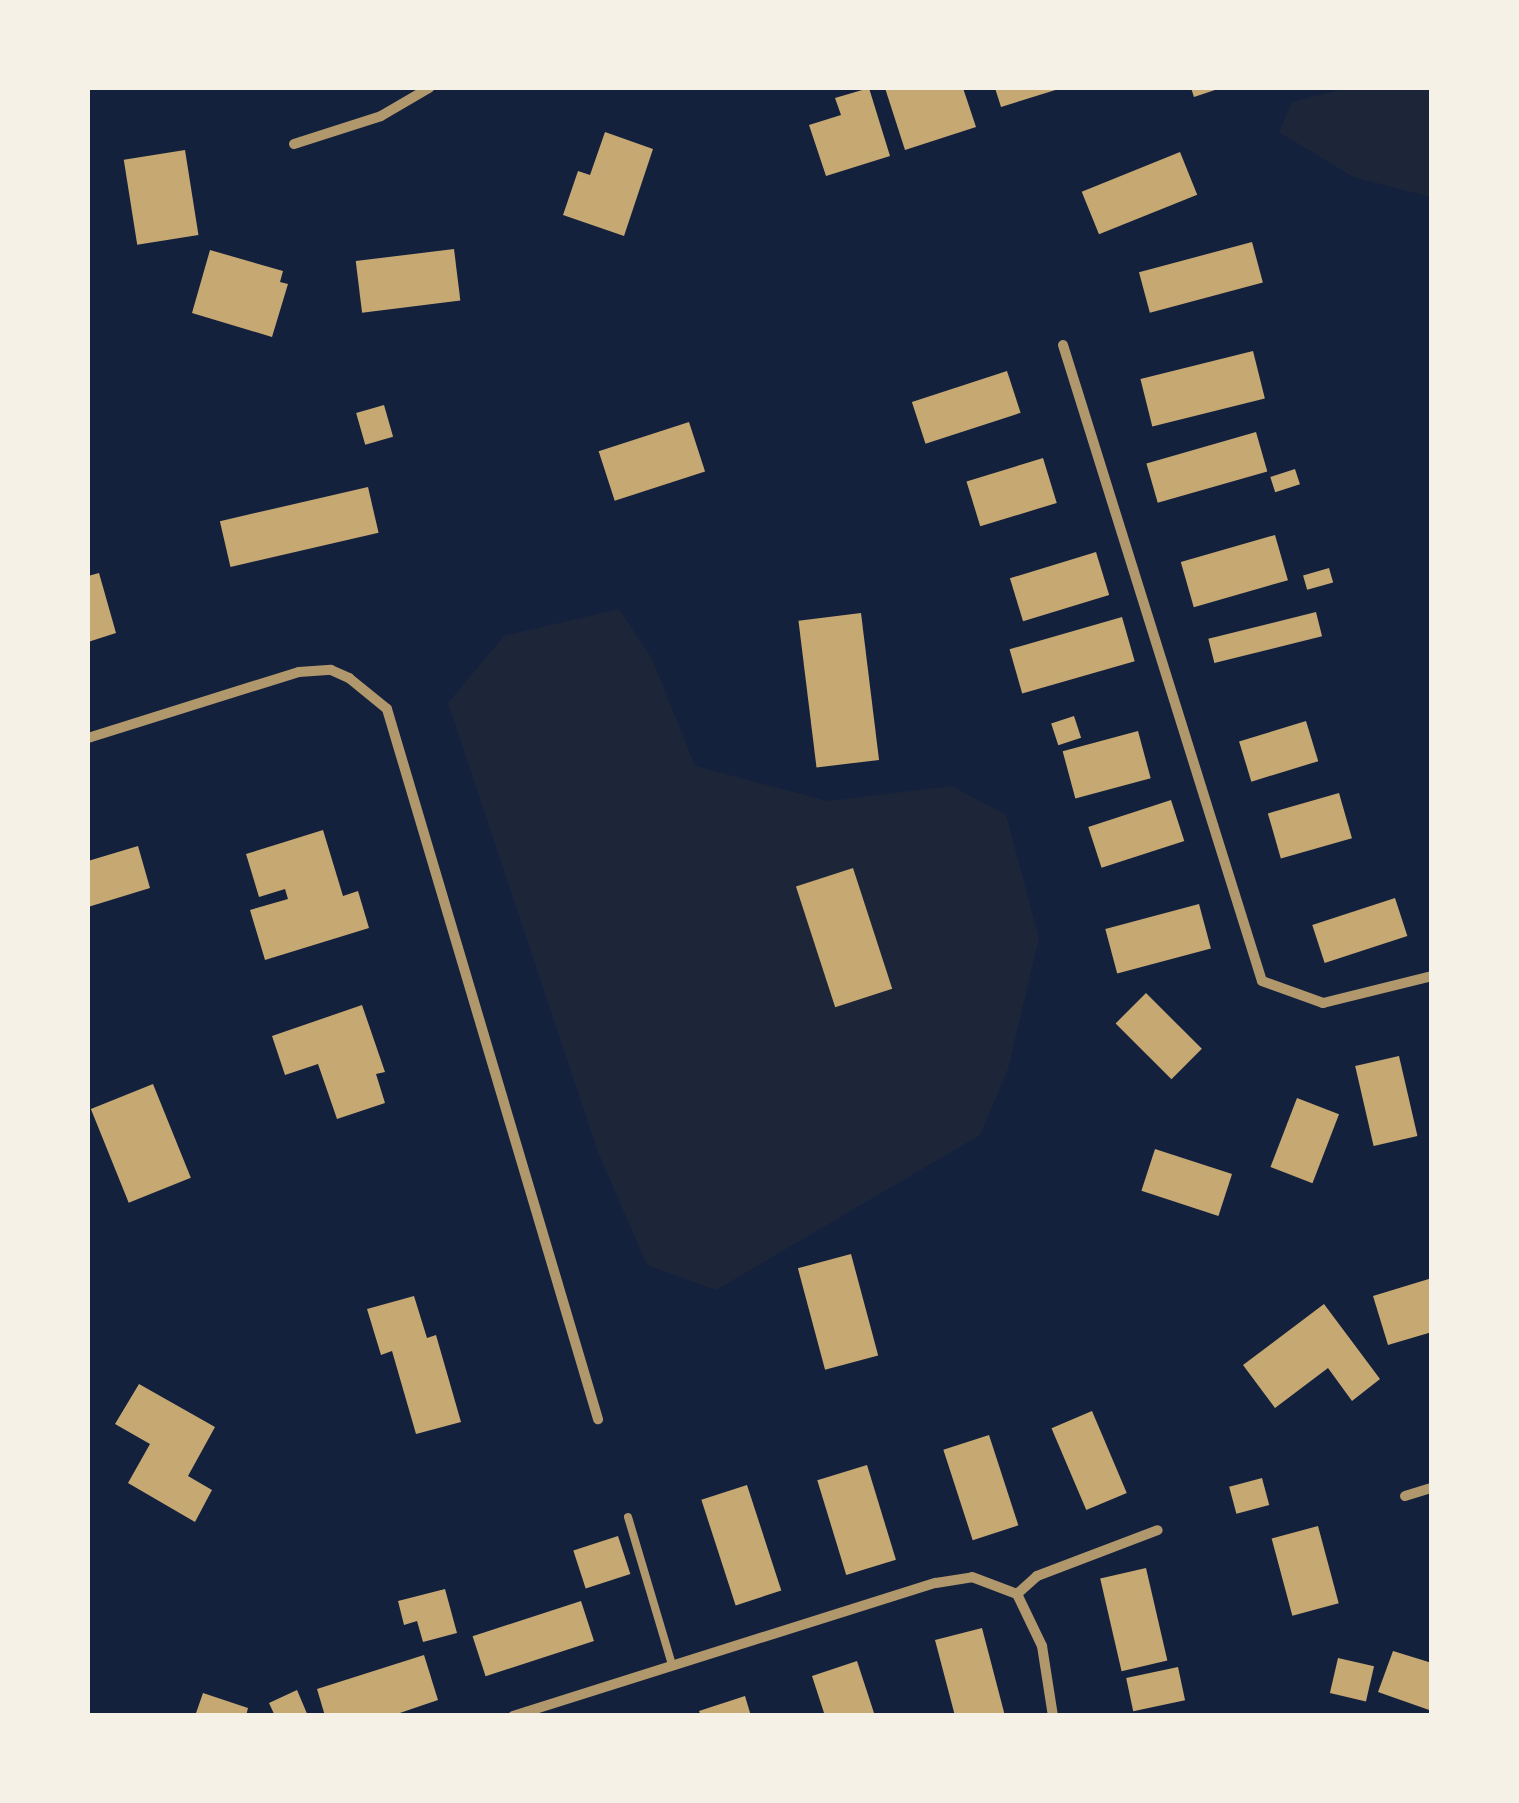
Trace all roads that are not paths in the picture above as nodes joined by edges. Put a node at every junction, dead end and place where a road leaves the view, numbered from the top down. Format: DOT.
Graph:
graph roads {
  1 [pos="429,88"];
  2 [pos="294,144"];
  3 [pos="1063,345"];
  4 [pos="88,738"];
  5 [pos="1432,976"];
  6 [pos="598,1418"];
  7 [pos="1432,1488"];
  8 [pos="1405,1496"];
  9 [pos="628,1517"];
  10 [pos="1158,1530"];
  11 [pos="1018,1594"];
  12 [pos="672,1665"];
  13 [pos="513,1716"];
  14 [pos="1053,1716"];
  1 -- 2 [label="street"];
  3 -- 5 [label="street"];
  4 -- 6 [label="street"];
  7 -- 8 [label="street"];
  9 -- 12 [label="lane"];
  10 -- 11 [label="street"];
  11 -- 12 [label="street"];
  11 -- 14 [label="street"];
  12 -- 13 [label="street"];
}
